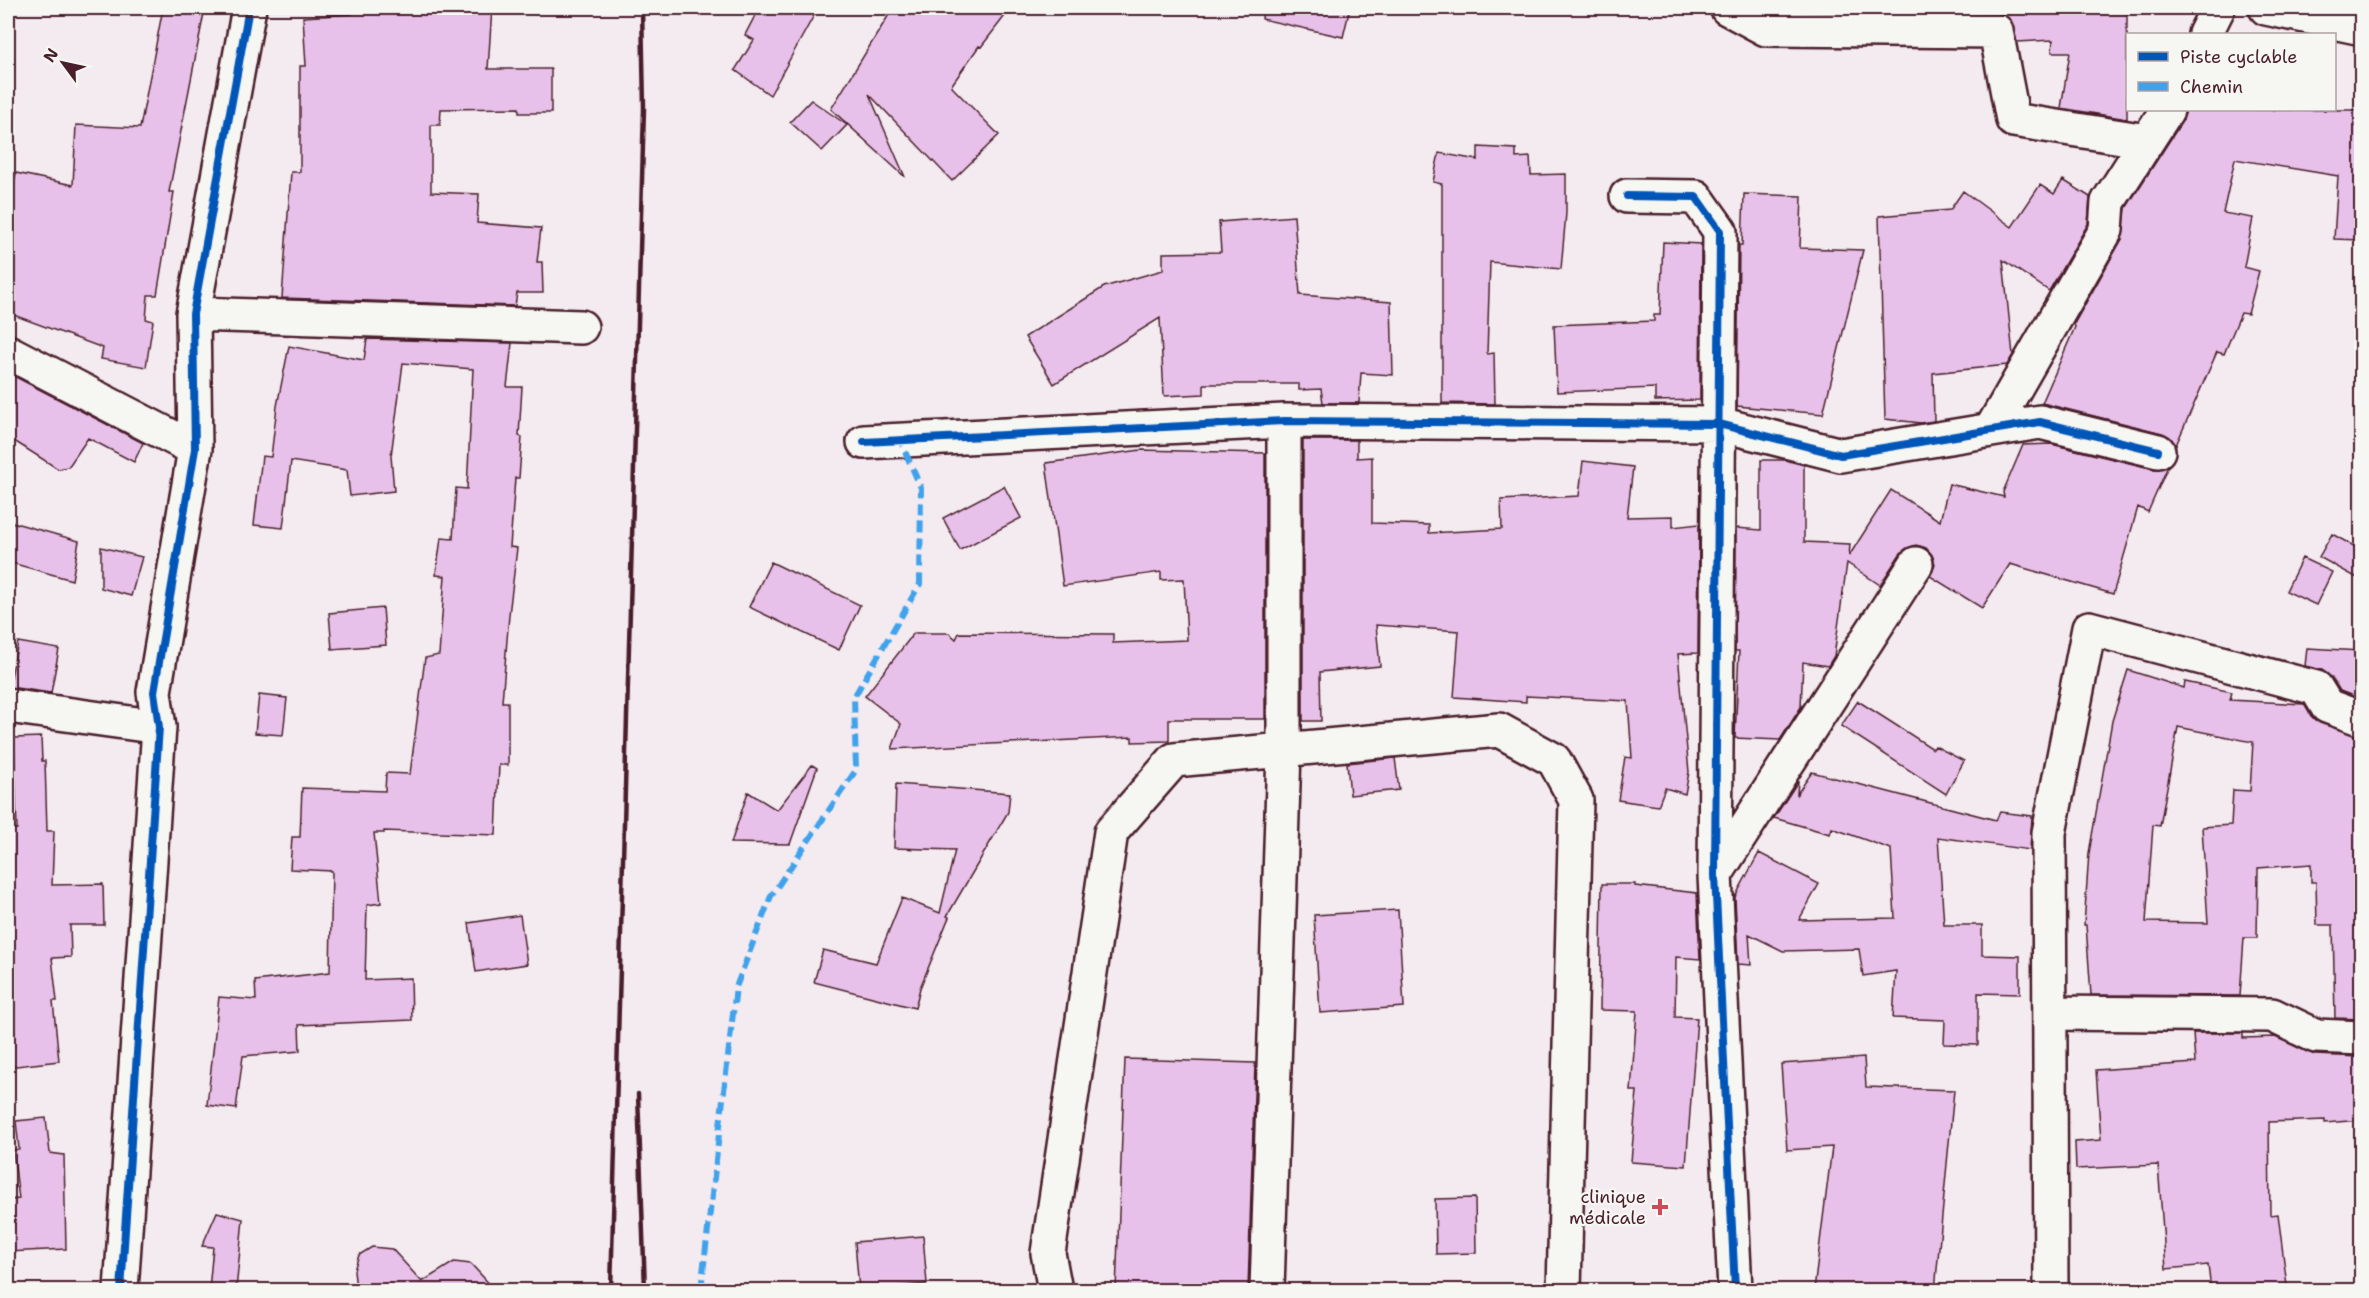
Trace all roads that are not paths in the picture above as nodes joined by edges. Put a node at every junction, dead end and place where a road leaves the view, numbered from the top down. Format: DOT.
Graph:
graph roads {
  1 [pos="249,8"];
  2 [pos="1727,8"];
  3 [pos="2218,8"];
  4 [pos="2266,8"];
  5 [pos="2361,28"];
  6 [pos="2206,33"];
  7 [pos="2166,111"];
  8 [pos="2146,141"];
  9 [pos="1627,196"];
  10 [pos="193,314"];
  11 [pos="581,327"];
  12 [pos="8,352"];
  13 [pos="1284,421"];
  14 [pos="1719,424"];
  15 [pos="1991,430"];
  16 [pos="864,442"];
  17 [pos="195,449"];
  18 [pos="2158,451"];
  19 [pos="1916,564"];
  20 [pos="8,706"];
  21 [pos="2361,719"];
  22 [pos="159,727"];
  23 [pos="1284,751"];
  24 [pos="1715,876"];
  25 [pos="2050,1013"];
  26 [pos="2361,1038"];
  27 [pos="121,1290"];
  28 [pos="1055,1290"];
  29 [pos="1267,1290"];
  30 [pos="1564,1290"];
  31 [pos="1735,1290"];
  32 [pos="2051,1290"];
  1 -- 10 [label="street"];
  2 -- 8 [label="street"];
  3 -- 6 [label="street"];
  4 -- 5 [label="street"];
  7 -- 8 [label="street"];
  8 -- 15 [label="street"];
  9 -- 14 [label="street"];
  10 -- 11 [label="street"];
  10 -- 17 [label="street"];
  12 -- 17 [label="street"];
  13 -- 14 [label="street"];
  13 -- 16 [label="street"];
  13 -- 23 [label="street"];
  14 -- 15 [label="street"];
  14 -- 24 [label="street"];
  15 -- 18 [label="street"];
  17 -- 22 [label="street"];
  19 -- 24 [label="street"];
  20 -- 22 [label="street"];
  21 -- 25 [label="street"];
  22 -- 27 [label="street"];
  23 -- 28 [label="street"];
  23 -- 29 [label="street"];
  23 -- 30 [label="street"];
  24 -- 31 [label="street"];
  25 -- 26 [label="street"];
  25 -- 32 [label="street"];
}
